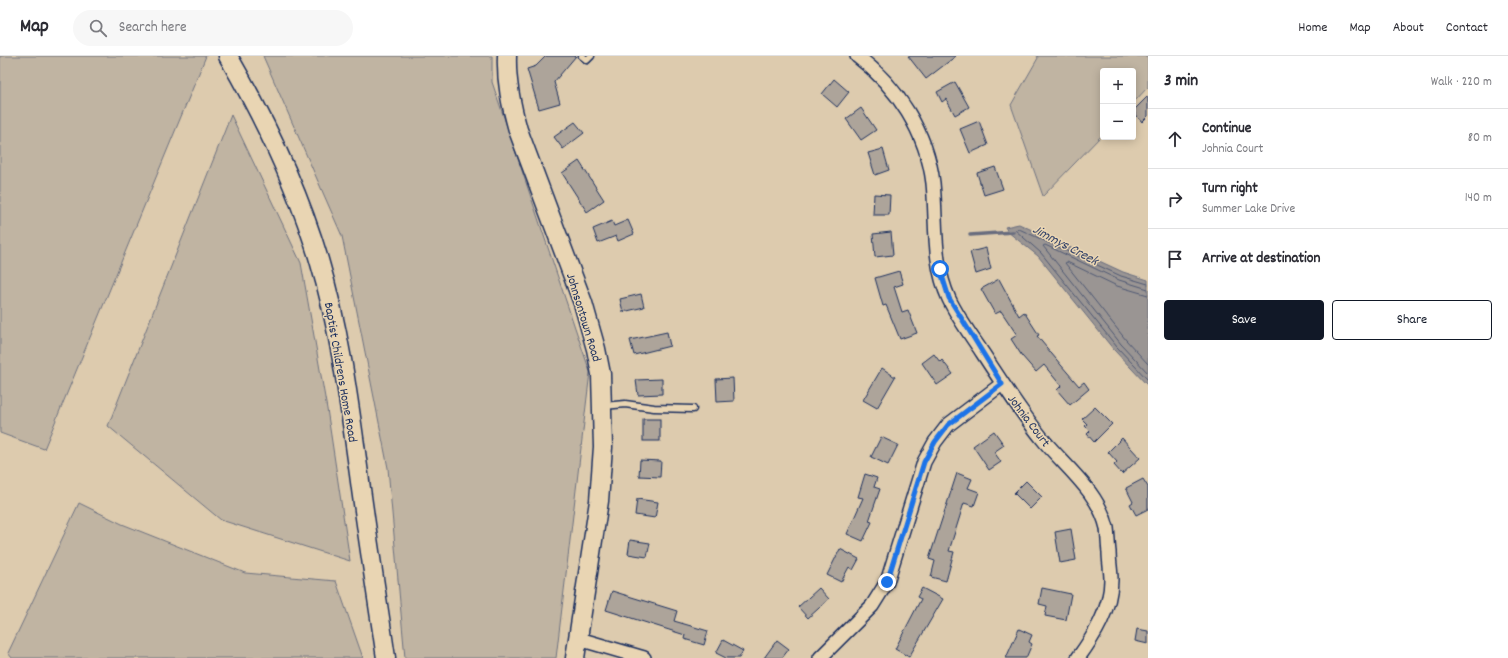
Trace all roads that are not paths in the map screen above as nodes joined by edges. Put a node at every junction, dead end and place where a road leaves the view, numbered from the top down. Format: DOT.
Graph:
graph roads {
  1 [pos="228,56"];
  2 [pos="507,56"];
  3 [pos="582,56"];
  4 [pos="591,56"];
  5 [pos="857,56"];
  6 [pos="1002,384"];
  7 [pos="603,406"];
  8 [pos="693,409"];
  9 [pos="579,639"];
  10 [pos="386,658"];
  11 [pos="575,658"];
  12 [pos="644,658"];
  13 [pos="820,658"];
  14 [pos="1078,658"];
  1 -- 10 [label="street, Baptist Childrens Home Road"];
  2 -- 7 [label="street, Johnsontown Road"];
  3 -- 4 [label="lane"];
  5 -- 6 [label="street, Johnia Court"];
  6 -- 13 [label="street"];
  6 -- 14 [label="street, Johnia Court"];
  7 -- 8 [label="lane"];
  7 -- 9 [label="street, Johnsontown Road"];
  9 -- 11 [label="street, Johnsontown Road"];
  9 -- 12 [label="street"];
}
